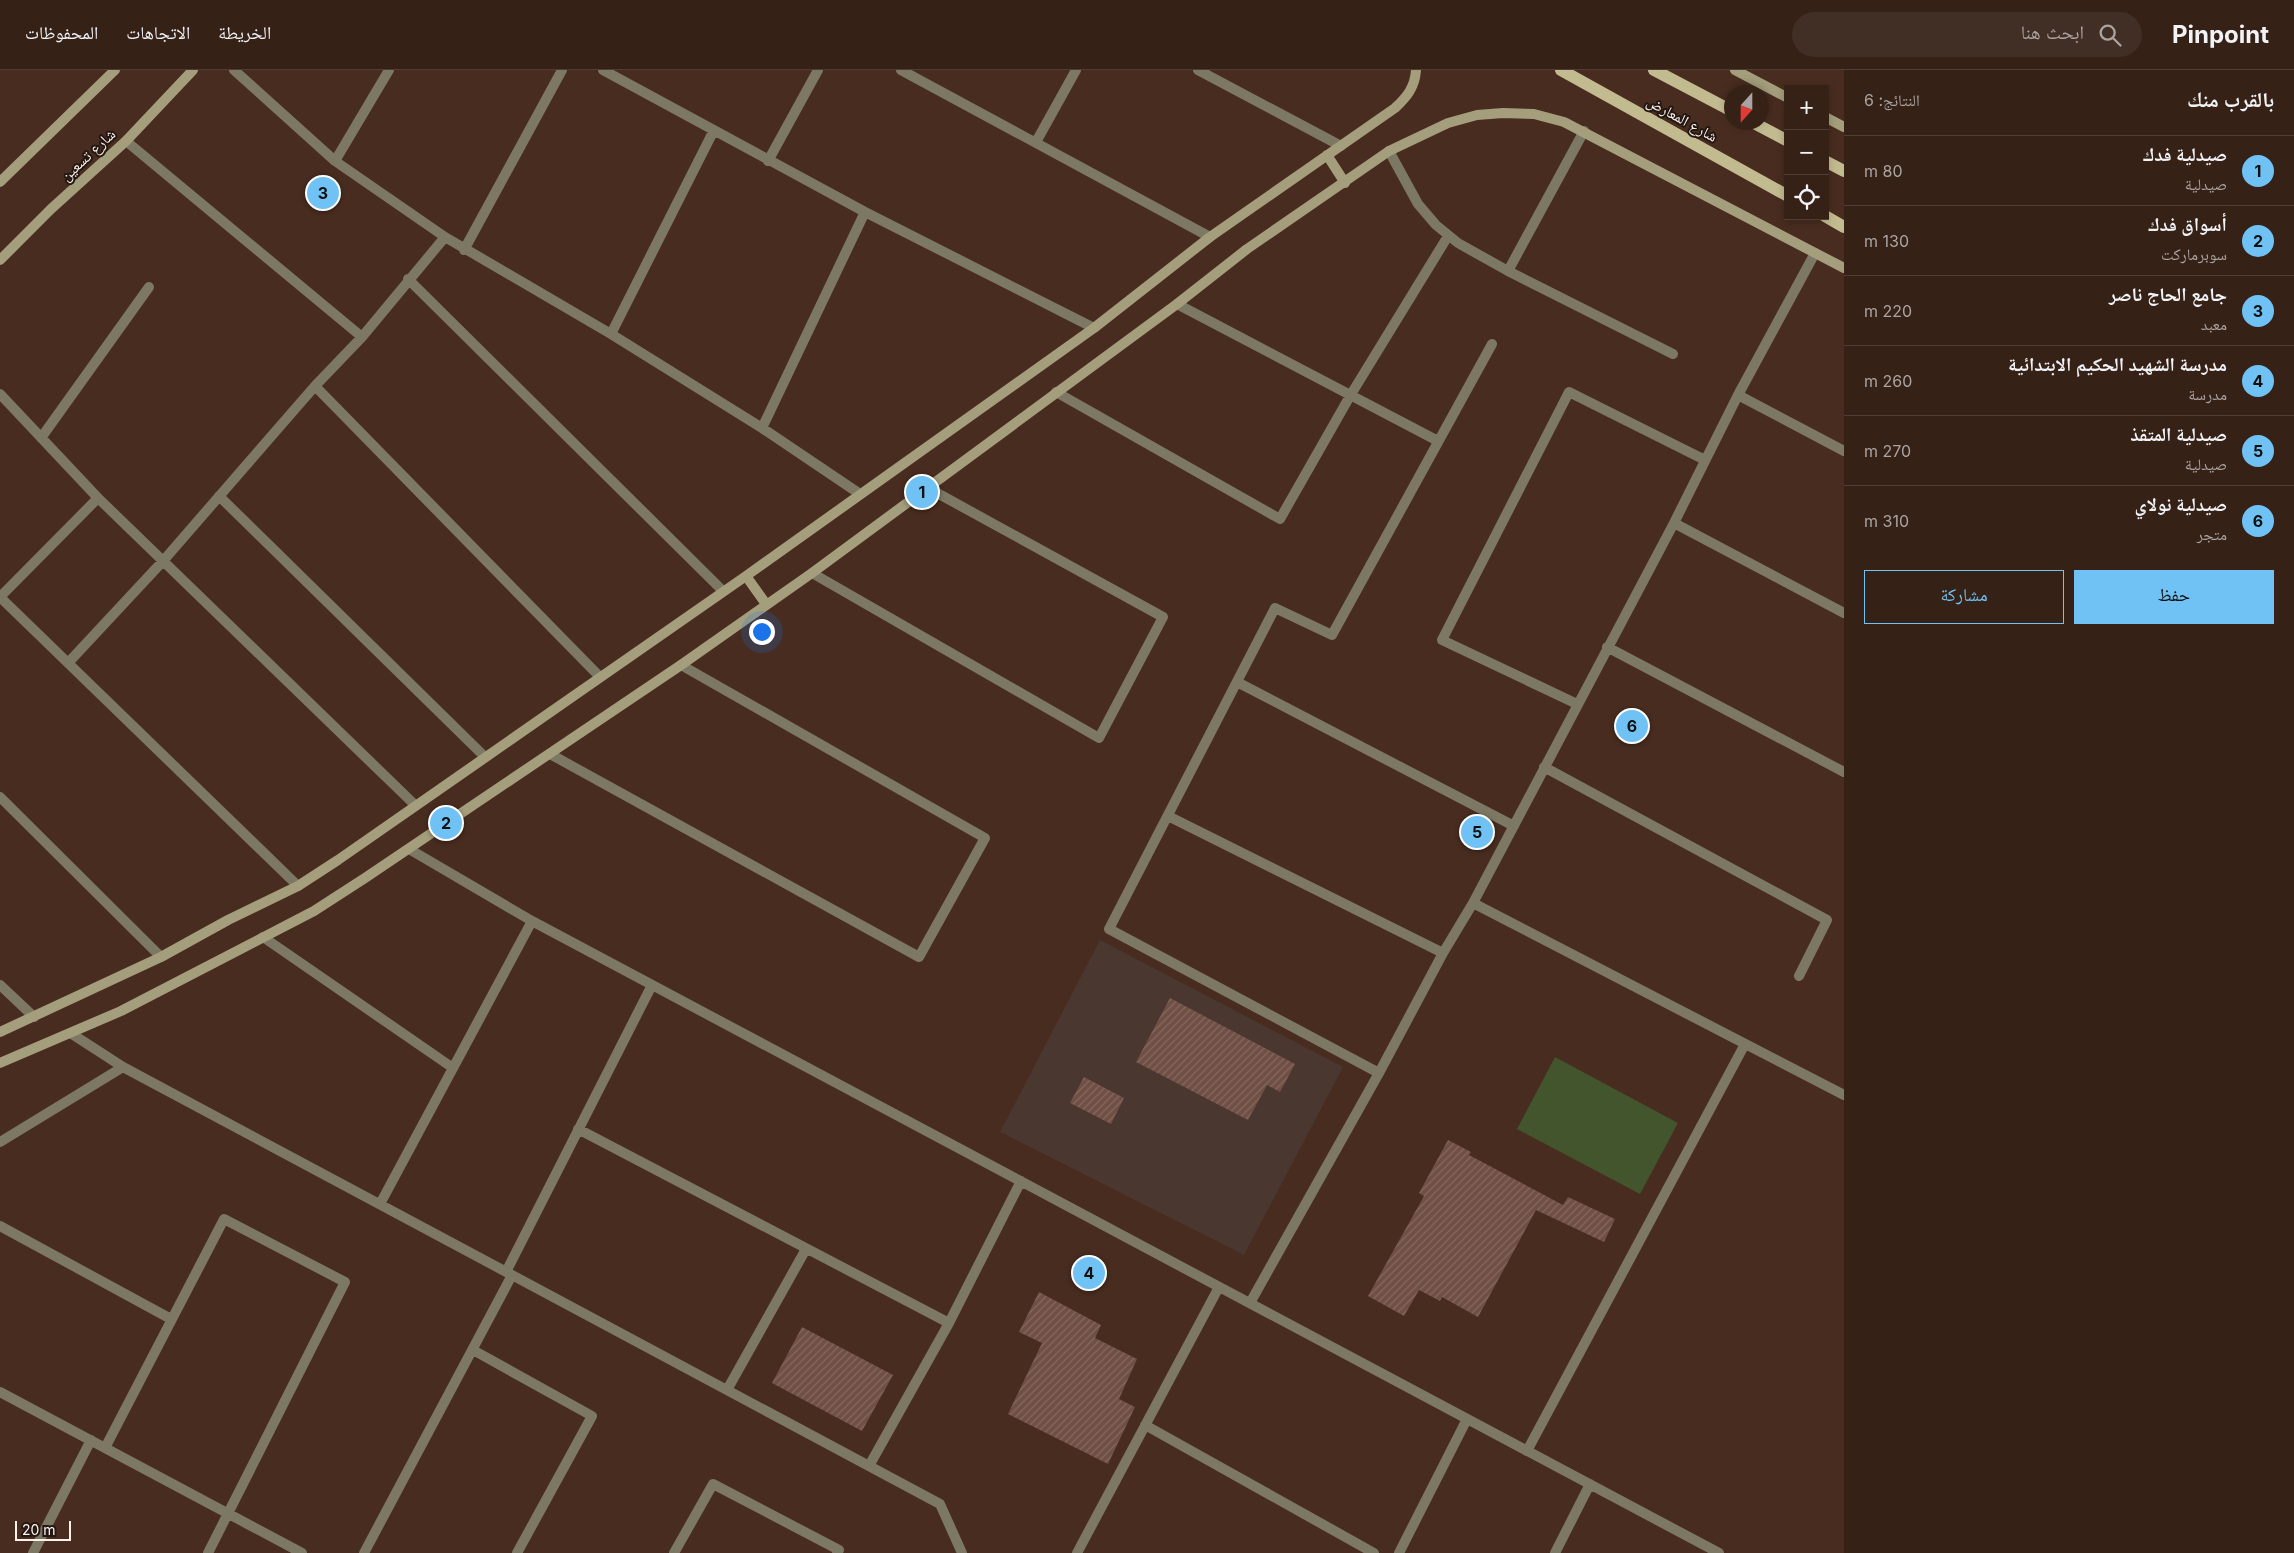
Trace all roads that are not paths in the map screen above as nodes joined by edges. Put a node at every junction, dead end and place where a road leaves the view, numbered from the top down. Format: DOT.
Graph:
graph roads {
  1 [pos="114,70"];
  2 [pos="193,70"];
  3 [pos="234,70"];
  4 [pos="388,70"];
  5 [pos="562,70"];
  6 [pos="603,70"];
  7 [pos="818,70"];
  8 [pos="901,70"];
  9 [pos="1076,70"];
  10 [pos="1198,70"];
  11 [pos="1416,70"];
  12 [pos="1561,70"];
  13 [pos="1654,70"];
  14 [pos="1735,70"];
  15 [pos="1784,96"];
  16 [pos="1724,107"];
  17 [pos="1829,119"];
  18 [pos="1844,127"];
  19 [pos="1767,130"];
  20 [pos="1584,131"];
  21 [pos="713,132"];
  22 [pos="1784,139"];
  23 [pos="126,141"];
  24 [pos="1036,142"];
  25 [pos="1341,146"];
  26 [pos="1389,152"];
  27 [pos="1327,155"];
  28 [pos="768,161"];
  29 [pos="335,162"];
  30 [pos="1829,163"];
  31 [pos="1844,171"];
  32 [pos="0,182"];
  33 [pos="1345,183"];
  34 [pos="1784,194"];
  35 [pos="865,212"];
  36 [pos="1829,218"];
  37 [pos="1844,227"];
  38 [pos="1448,236"];
  39 [pos="445,237"];
  40 [pos="1210,237"];
  41 [pos="464,250"];
  42 [pos="1815,253"];
  43 [pos="0,260"];
  44 [pos="1844,268"];
  45 [pos="1508,271"];
  46 [pos="408,279"];
  47 [pos="149,287"];
  48 [pos="1177,304"];
  49 [pos="1094,328"];
  50 [pos="611,334"];
  51 [pos="362,337"];
  52 [pos="1492,344"];
  53 [pos="1674,354"];
  54 [pos="316,386"];
  55 [pos="1056,392"];
  56 [pos="0,394"];
  57 [pos="1738,395"];
  58 [pos="1350,396"];
  59 [pos="762,428"];
  60 [pos="41,438"];
  61 [pos="1438,441"];
  62 [pos="1844,451"];
  63 [pos="1705,460"];
  64 [pos="928,488"];
  65 [pos="860,494"];
  66 [pos="219,496"];
  67 [pos="98,498"];
  68 [pos="1674,523"];
  69 [pos="163,561"];
  70 [pos="812,573"];
  71 [pos="746,576"];
  72 [pos="723,591"];
  73 [pos="0,597"];
  74 [pos="766,604"];
  75 [pos="1844,613"];
  76 [pos="1607,647"];
  77 [pos="68,663"];
  78 [pos="681,665"];
  79 [pos="600,677"];
  80 [pos="1237,682"];
  81 [pos="1577,704"];
  82 [pos="550,754"];
  83 [pos="484,756"];
  84 [pos="1544,767"];
  85 [pos="1844,772"];
  86 [pos="0,797"];
  87 [pos="415,805"];
  88 [pos="1168,816"];
  89 [pos="1514,826"];
  90 [pos="409,849"];
  91 [pos="298,886"];
  92 [pos="1473,903"];
  93 [pos="532,920"];
  94 [pos="263,936"];
  95 [pos="1443,953"];
  96 [pos="161,957"];
  97 [pos="1799,976"];
  98 [pos="0,985"];
  99 [pos="652,985"];
  100 [pos="34,1017"];
  101 [pos="0,1032"];
  102 [pos="72,1034"];
  103 [pos="1745,1044"];
  104 [pos="0,1063"];
  105 [pos="123,1067"];
  106 [pos="453,1068"];
  107 [pos="1379,1073"];
  108 [pos="1844,1096"];
  109 [pos="578,1129"];
  110 [pos="0,1142"];
  111 [pos="1021,1181"];
  112 [pos="380,1204"];
  113 [pos="0,1226"];
  114 [pos="806,1249"];
  115 [pos="509,1273"];
  116 [pos="1219,1287"];
  117 [pos="1250,1304"];
  118 [pos="171,1319"];
  119 [pos="949,1323"];
  120 [pos="473,1350"];
  121 [pos="727,1390"];
  122 [pos="0,1392"];
  123 [pos="1467,1419"];
  124 [pos="1145,1425"];
  125 [pos="91,1440"];
  126 [pos="105,1448"];
  127 [pos="1527,1450"];
  128 [pos="869,1466"];
  129 [pos="1590,1484"];
  130 [pos="229,1514"];
  131 [pos="1713,1552"];
  132 [pos="33,1553"];
  133 [pos="208,1553"];
  134 [pos="302,1553"];
  135 [pos="364,1553"];
  136 [pos="518,1553"];
  137 [pos="674,1553"];
  138 [pos="837,1553"];
  139 [pos="962,1553"];
  140 [pos="1077,1553"];
  141 [pos="1374,1553"];
  142 [pos="1399,1553"];
  143 [pos="1555,1553"];
  1 -- 32 [label="main road"];
  2 -- 23 [label="main road, شارع تسعين"];
  3 -- 29 [label="street"];
  4 -- 29 [label="street"];
  5 -- 41 [label="street"];
  6 -- 21 [label="street"];
  7 -- 28 [label="street"];
  8 -- 24 [label="street"];
  9 -- 24 [label="street"];
  10 -- 25 [label="street"];
  11 -- 25 [label="main road"];
  12 -- 34 [label="main road, شارع المعارض"];
  13 -- 16 [label="main road, شارع المعارض"];
  14 -- 15 [label="main road"];
  17 -- 18 [label="main road"];
  19 -- 22 [label="main road"];
  20 -- 26 [label="main road"];
  20 -- 42 [label="main road"];
  20 -- 45 [label="street"];
  21 -- 28 [label="street"];
  21 -- 50 [label="street"];
  23 -- 43 [label="main road, شارع تسعين"];
  23 -- 51 [label="street"];
  24 -- 40 [label="street"];
  25 -- 27 [label="main road"];
  26 -- 33 [label="main road"];
  26 -- 38 [label="street"];
  27 -- 33 [label="main road"];
  27 -- 40 [label="main road"];
  28 -- 35 [label="street"];
  29 -- 39 [label="street"];
  30 -- 31 [label="main road"];
  33 -- 48 [label="main road"];
  35 -- 49 [label="street"];
  35 -- 59 [label="street"];
  36 -- 37 [label="main road"];
  38 -- 45 [label="street"];
  38 -- 58 [label="street"];
  39 -- 41 [label="street"];
  39 -- 46 [label="street"];
  40 -- 49 [label="main road"];
  41 -- 50 [label="street"];
  42 -- 44 [label="main road"];
  42 -- 57 [label="street"];
  45 -- 53 [label="street"];
  46 -- 51 [label="street"];
  46 -- 72 [label="street"];
  47 -- 60 [label="street"];
  48 -- 55 [label="main road"];
  48 -- 58 [label="street"];
  49 -- 65 [label="main road"];
  50 -- 59 [label="street"];
  51 -- 54 [label="street"];
  52 -- 61 [label="street"];
  54 -- 66 [label="street"];
  54 -- 79 [label="street"];
  55 -- 58 [label="street"];
  55 -- 64 [label="main road"];
  56 -- 60 [label="street"];
  57 -- 62 [label="street"];
  57 -- 63 [label="street"];
  58 -- 61 [label="street"];
  59 -- 65 [label="street"];
  60 -- 67 [label="street"];
  61 -- 80 [label="street"];
  63 -- 68 [label="street"];
  63 -- 81 [label="street"];
  64 -- 70 [label="main road"];
  64 -- 70 [label="street"];
  65 -- 71 [label="main road"];
  66 -- 69 [label="street"];
  66 -- 83 [label="street"];
  67 -- 69 [label="street"];
  67 -- 73 [label="street"];
  68 -- 75 [label="street"];
  68 -- 76 [label="street"];
  69 -- 77 [label="street"];
  69 -- 87 [label="street"];
  70 -- 74 [label="main road"];
  71 -- 72 [label="main road"];
  71 -- 74 [label="main road"];
  72 -- 79 [label="main road"];
  73 -- 77 [label="street"];
  74 -- 78 [label="main road"];
  76 -- 81 [label="street"];
  76 -- 85 [label="street"];
  77 -- 91 [label="street"];
  78 -- 82 [label="main road"];
  78 -- 82 [label="street"];
  79 -- 83 [label="main road"];
  80 -- 88 [label="street"];
  80 -- 89 [label="street"];
  81 -- 84 [label="street"];
  82 -- 90 [label="main road"];
  83 -- 87 [label="main road"];
  84 -- 89 [label="street"];
  84 -- 97 [label="street"];
  86 -- 96 [label="street"];
  87 -- 91 [label="main road"];
  88 -- 95 [label="street"];
  88 -- 107 [label="street"];
  89 -- 92 [label="street"];
  90 -- 93 [label="street"];
  90 -- 94 [label="main road"];
  91 -- 96 [label="main road"];
  92 -- 95 [label="street"];
  92 -- 103 [label="street"];
  93 -- 99 [label="street"];
  93 -- 106 [label="street"];
  94 -- 102 [label="main road"];
  94 -- 106 [label="street"];
  95 -- 107 [label="street"];
  96 -- 100 [label="main road"];
  98 -- 100 [label="street"];
  99 -- 109 [label="street"];
  99 -- 111 [label="street"];
  100 -- 101 [label="main road"];
  102 -- 104 [label="main road"];
  102 -- 105 [label="street"];
  103 -- 108 [label="street"];
  103 -- 127 [label="street"];
  105 -- 110 [label="street"];
  105 -- 112 [label="street"];
  106 -- 112 [label="street"];
  107 -- 117 [label="street"];
  109 -- 114 [label="street"];
  109 -- 115 [label="street"];
  111 -- 116 [label="street"];
  111 -- 119 [label="street"];
  112 -- 115 [label="street"];
  113 -- 118 [label="street"];
  114 -- 119 [label="street"];
  114 -- 121 [label="street"];
  115 -- 120 [label="street"];
  115 -- 121 [label="street"];
  116 -- 117 [label="street"];
  116 -- 124 [label="street"];
  117 -- 123 [label="street"];
  118 -- 126 [label="street"];
  118 -- 130 [label="street"];
  119 -- 128 [label="street"];
  120 -- 135 [label="street"];
  120 -- 136 [label="street"];
  121 -- 128 [label="street"];
  122 -- 125 [label="street"];
  123 -- 127 [label="street"];
  123 -- 142 [label="street"];
  124 -- 140 [label="street"];
  124 -- 141 [label="street"];
  125 -- 126 [label="street"];
  125 -- 132 [label="street"];
  126 -- 130 [label="street"];
  127 -- 129 [label="street"];
  128 -- 139 [label="street"];
  129 -- 131 [label="street"];
  129 -- 143 [label="street"];
  130 -- 133 [label="street"];
  130 -- 134 [label="street"];
  137 -- 138 [label="street"];
}
